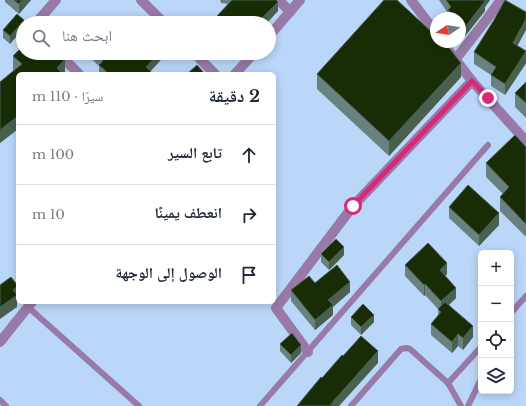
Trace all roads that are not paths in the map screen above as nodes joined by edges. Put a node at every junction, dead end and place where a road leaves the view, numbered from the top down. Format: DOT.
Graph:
graph roads {
  1 [pos="56,0"];
  2 [pos="141,0"];
  3 [pos="279,0"];
  4 [pos="300,0"];
  5 [pos="411,0"];
  6 [pos="501,0"];
  7 [pos="290,12"];
  8 [pos="42,16"];
  9 [pos="157,16"];
  10 [pos="430,25"];
  11 [pos="276,28"];
  12 [pos="446,48"];
  13 [pos="65,60"];
  14 [pos="201,60"];
  15 [pos="248,60"];
  16 [pos="455,60"];
  17 [pos="76,72"];
  18 [pos="213,72"];
  19 [pos="237,72"];
  20 [pos="472,81"];
  21 [pos="526,142"];
  22 [pos="488,145"];
  23 [pos="526,296"];
  24 [pos="30,305"];
  25 [pos="514,310"];
  26 [pos="0,342"];
  27 [pos="478,350"];
  28 [pos="308,352"];
  29 [pos="448,383"];
  30 [pos="478,385"];
  31 [pos="0,400"];
  32 [pos="6,406"];
  33 [pos="139,406"];
  34 [pos="260,406"];
  35 [pos="351,406"];
  36 [pos="461,406"];
  37 [pos="468,406"];
  1 -- 8 [label="street"];
  2 -- 9 [label="street"];
  3 -- 7 [label="street"];
  4 -- 7 [label="street"];
  5 -- 10 [label="street"];
  6 -- 16 [label="street"];
  7 -- 11 [label="street"];
  12 -- 16 [label="street"];
  13 -- 17 [label="street"];
  14 -- 18 [label="street"];
  15 -- 19 [label="street"];
  16 -- 20 [label="street"];
  20 -- 21 [label="street"];
  20 -- 28 [label="street"];
  22 -- 28 [label="lane"];
  23 -- 25 [label="lane"];
  24 -- 26 [label="street"];
  24 -- 33 [label="lane"];
  27 -- 29 [label="lane"];
  28 -- 34 [label="lane"];
  29 -- 35 [label="lane"];
  29 -- 36 [label="lane"];
  30 -- 37 [label="lane"];
  31 -- 32 [label="lane"];
}
